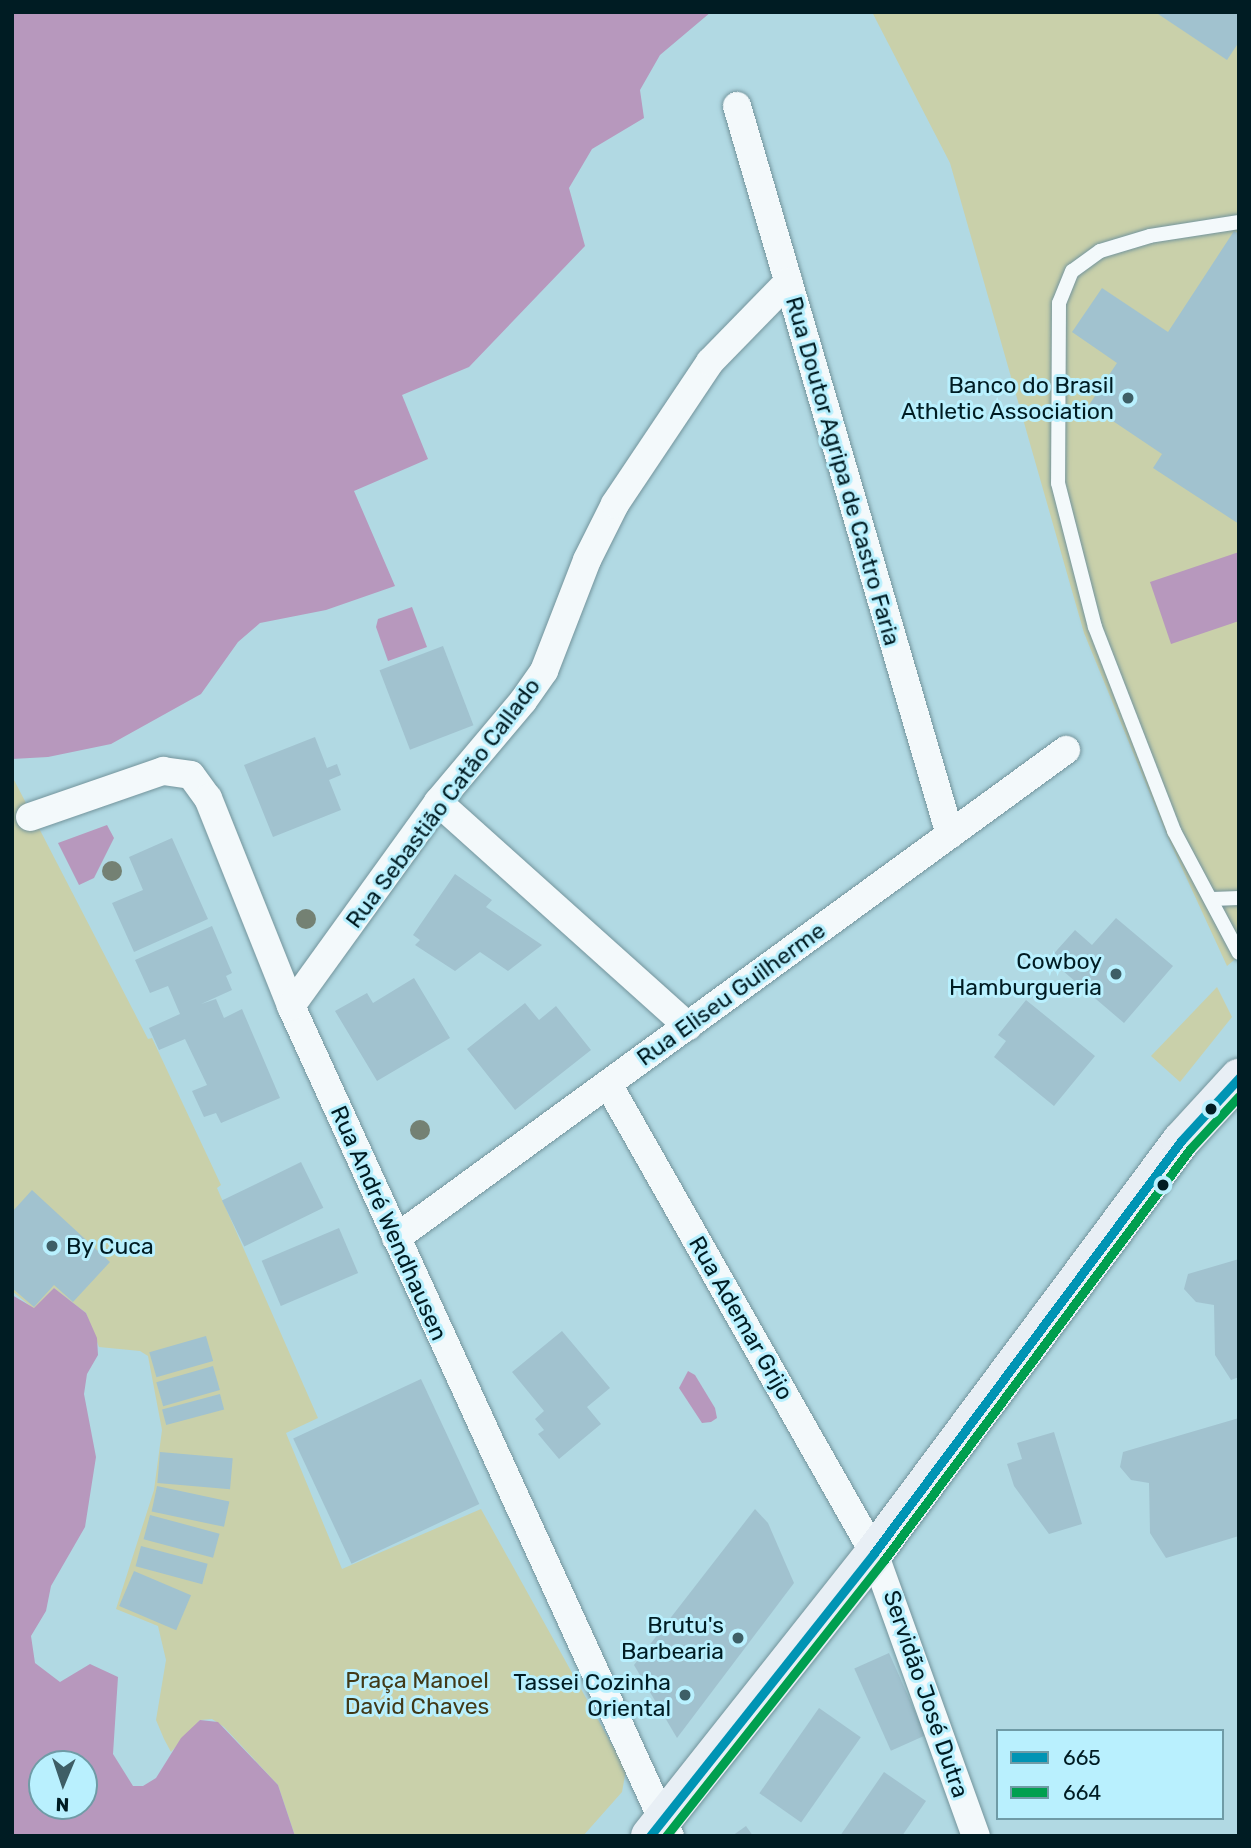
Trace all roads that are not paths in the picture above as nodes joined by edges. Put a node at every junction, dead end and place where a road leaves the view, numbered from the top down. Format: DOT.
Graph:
graph roads {
  1 [pos="737,106"];
  2 [pos="1239,222"];
  3 [pos="788,282"];
  4 [pos="1066,750"];
  5 [pos="439,802"];
  6 [pos="30,817"];
  7 [pos="950,835"];
  8 [pos="1239,898"];
  9 [pos="1212,899"];
  10 [pos="1239,953"];
  11 [pos="291,1006"];
  12 [pos="688,1026"];
  13 [pos="1239,1078"];
  14 [pos="608,1084"];
  15 [pos="396,1238"];
  16 [pos="874,1553"];
  17 [pos="660,1831"];
  18 [pos="976,1836"];
  1 -- 3 [label="street, Rua Doutor Agripa de Castro Faria"];
  2 -- 9 [label="lane"];
  3 -- 5 [label="street, Rua Sebastião Catão Callado"];
  3 -- 7 [label="street, Rua Doutor Agripa de Castro Faria"];
  4 -- 7 [label="street, Rua Eliseu Guilherme"];
  5 -- 11 [label="street, Rua Sebastião Catão Callado"];
  5 -- 12 [label="street"];
  6 -- 11 [label="street, Rua André Wendhausen"];
  7 -- 12 [label="street, Rua Eliseu Guilherme"];
  8 -- 9 [label="lane"];
  9 -- 10 [label="lane"];
  11 -- 15 [label="street, Rua André Wendhausen"];
  12 -- 14 [label="street, Rua Eliseu Guilherme"];
  13 -- 16 [label="main road"];
  14 -- 15 [label="street, Rua Eliseu Guilherme"];
  14 -- 16 [label="street, Rua Ademar Grijo"];
  15 -- 17 [label="street, Rua André Wendhausen"];
  16 -- 17 [label="main road"];
  16 -- 18 [label="street, Servidão José Dutra"];
}
